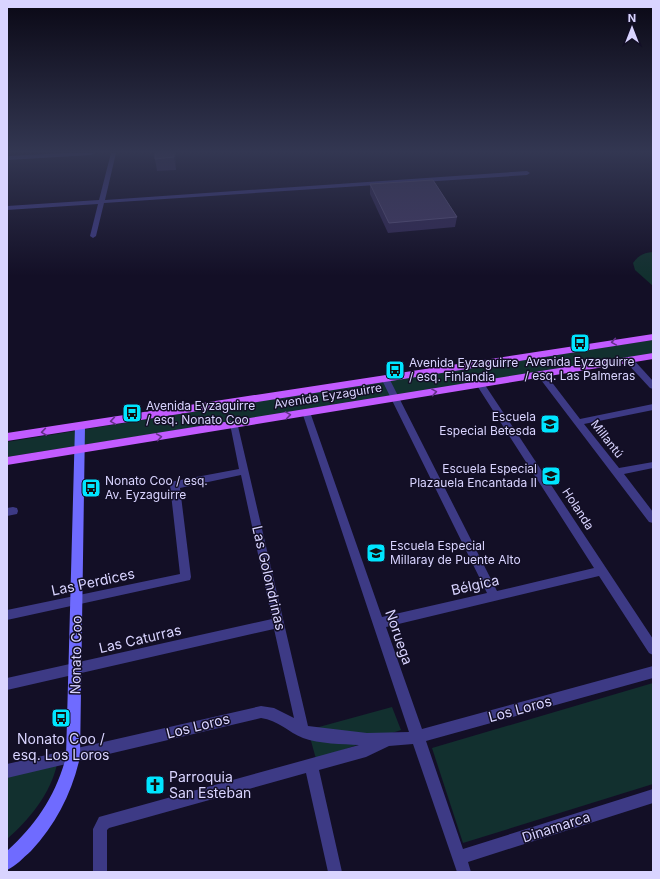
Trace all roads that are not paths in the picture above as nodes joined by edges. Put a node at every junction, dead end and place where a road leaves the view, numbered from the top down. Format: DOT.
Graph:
graph roads {
  1 [pos="104,194"];
  2 [pos="215,194"];
  3 [pos="102,202"];
  4 [pos="7,208"];
  5 [pos="93,236"];
  6 [pos="653,337"];
  7 [pos="653,356"];
  8 [pos="629,360"];
  9 [pos="542,374"];
  10 [pos="385,378"];
  11 [pos="480,384"];
  12 [pos="653,386"];
  13 [pos="395,398"];
  14 [pos="653,407"];
  15 [pos="306,412"];
  16 [pos="578,422"];
  17 [pos="234,424"];
  18 [pos="80,426"];
  19 [pos="7,437"];
  20 [pos="79,450"];
  21 [pos="7,462"];
  22 [pos="653,465"];
  23 [pos="245,471"];
  24 [pos="617,472"];
  25 [pos="653,519"];
  26 [pos="602,571"];
  27 [pos="494,596"];
  28 [pos="77,600"];
  29 [pos="7,615"];
  30 [pos="279,623"];
  31 [pos="379,623"];
  32 [pos="653,649"];
  33 [pos="75,669"];
  34 [pos="653,672"];
  35 [pos="7,684"];
  36 [pos="303,731"];
  37 [pos="418,737"];
  38 [pos="386,740"];
  39 [pos="73,757"];
  40 [pos="311,765"];
  41 [pos="7,771"];
  42 [pos="653,796"];
  43 [pos="459,858"];
  44 [pos="7,862"];
  45 [pos="100,872"];
  46 [pos="335,872"];
  47 [pos="464,872"];
  1 -- 3 [label="street"];
  2 -- 3 [label="street"];
  3 -- 4 [label="street"];
  3 -- 5 [label="street"];
  6 -- 10 [label="main road, Avenida Eyzaguirre, one-way"];
  7 -- 8 [label="main road, Avenida Eyzaguirre"];
  8 -- 9 [label="main road, Avenida Eyzaguirre"];
  8 -- 12 [label="street"];
  9 -- 11 [label="main road, Avenida Eyzaguirre"];
  9 -- 16 [label="street, Millantú"];
  10 -- 13 [label="street"];
  10 -- 18 [label="main road, Avenida Eyzaguirre, one-way"];
  13 -- 11 [label="main road, Avenida Eyzaguirre, one-way"];
  11 -- 26 [label="street, Holanda"];
  13 -- 15 [label="main road, Avenida Eyzaguirre"];
  13 -- 27 [label="street"];
  14 -- 16 [label="street"];
  17 -- 15 [label="main road, Avenida Eyzaguirre, one-way"];
  15 -- 31 [label="street, Noruega"];
  16 -- 24 [label="street, Millantú"];
  20 -- 17 [label="main road, Avenida Eyzaguirre, one-way"];
  17 -- 23 [label="street, Las Golondrinas"];
  18 -- 19 [label="main road, Avenida Eyzaguirre, one-way"];
  18 -- 20 [label="street, Nonato Coo"];
  20 -- 21 [label="main road, Avenida Eyzaguirre"];
  20 -- 28 [label="street, Nonato Coo"];
  22 -- 24 [label="street"];
  23 -- 28 [label="street, Las Perdices"];
  23 -- 30 [label="street, Las Golondrinas"];
  24 -- 25 [label="street, Millantú"];
  26 -- 27 [label="street, Bélgica"];
  26 -- 32 [label="street, Holanda"];
  27 -- 31 [label="street, Bélgica"];
  28 -- 29 [label="street, Las Perdices"];
  28 -- 33 [label="street, Nonato Coo"];
  30 -- 33 [label="street, Las Caturras"];
  30 -- 36 [label="street, Las Golondrinas"];
  31 -- 37 [label="street, Noruega"];
  33 -- 35 [label="street, Las Caturras"];
  33 -- 39 [label="street, Nonato Coo"];
  34 -- 37 [label="street, Los Loros"];
  36 -- 38 [label="street, Los Loros"];
  36 -- 39 [label="street, Los Loros"];
  37 -- 38 [label="street, Los Loros"];
  37 -- 43 [label="street, Noruega"];
  38 -- 40 [label="street, Los Loros"];
  39 -- 41 [label="street, Los Loros"];
  39 -- 44 [label="street, Nonato Coo"];
  40 -- 45 [label="street, Los Loros"];
  40 -- 46 [label="street"];
  42 -- 43 [label="street, Dinamarca"];
  43 -- 47 [label="street, Noruega"];
}
